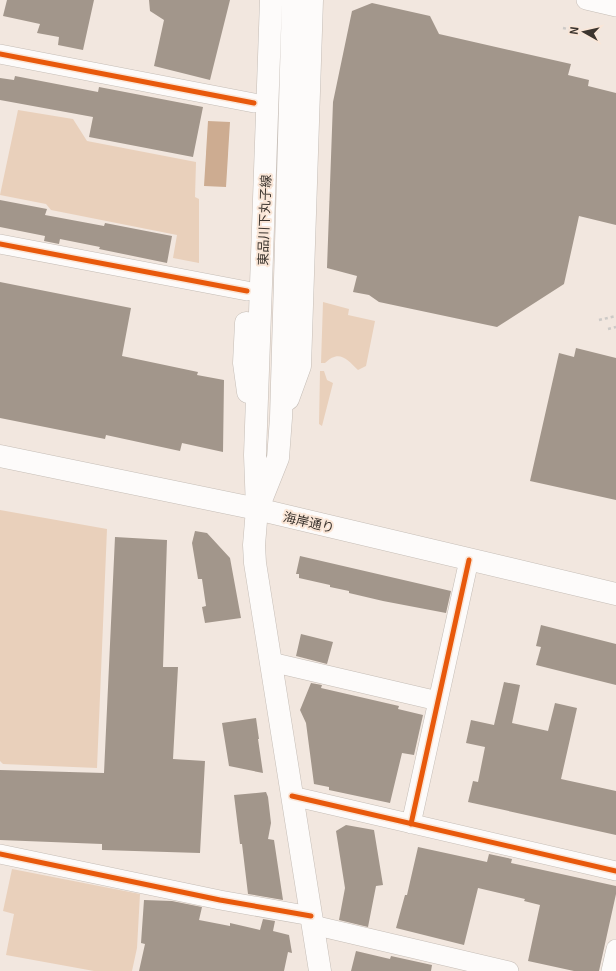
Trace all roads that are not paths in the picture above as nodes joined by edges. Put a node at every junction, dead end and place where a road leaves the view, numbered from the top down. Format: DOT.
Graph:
graph roads {
  1 [pos="256,0"];
  2 [pos="271,0"];
  3 [pos="294,0"];
  4 [pos="312,0"];
  5 [pos="586,0"];
  6 [pos="616,6"];
  7 [pos="0,54"];
  8 [pos="254,103"];
  9 [pos="0,244"];
  10 [pos="247,291"];
  11 [pos="281,418"];
  12 [pos="256,439"];
  13 [pos="0,456"];
  14 [pos="257,509"];
  15 [pos="469,560"];
  16 [pos="616,594"];
  17 [pos="271,662"];
  18 [pos="438,701"];
  19 [pos="292,796"];
  20 [pos="411,824"];
  21 [pos="0,854"];
  22 [pos="616,871"];
  23 [pos="312,921"];
  24 [pos="616,949"];
  25 [pos="320,971"];
  26 [pos="508,971"];
  27 [pos="611,971"];
  1 -- 8 [label="main road"];
  2 -- 12 [label="main road, 東品川下丸子線"];
  3 -- 11 [label="main road, 東品川下丸子線"];
  4 -- 11 [label="main road"];
  5 -- 6 [label="street"];
  7 -- 8 [label="street"];
  8 -- 10 [label="main road"];
  9 -- 10 [label="street"];
  10 -- 12 [label="main road"];
  11 -- 14 [label="main road"];
  12 -- 14 [label="main road"];
  13 -- 14 [label="main road, 海岸通り"];
  14 -- 15 [label="main road, 海岸通り"];
  14 -- 17 [label="main road"];
  15 -- 16 [label="main road, 海岸通り"];
  15 -- 18 [label="street"];
  17 -- 18 [label="street"];
  17 -- 19 [label="main road"];
  18 -- 20 [label="street"];
  19 -- 20 [label="street"];
  19 -- 23 [label="main road"];
  20 -- 22 [label="street"];
  21 -- 23 [label="street"];
  23 -- 25 [label="main road"];
  23 -- 26 [label="street"];
  24 -- 27 [label="street"];
}
